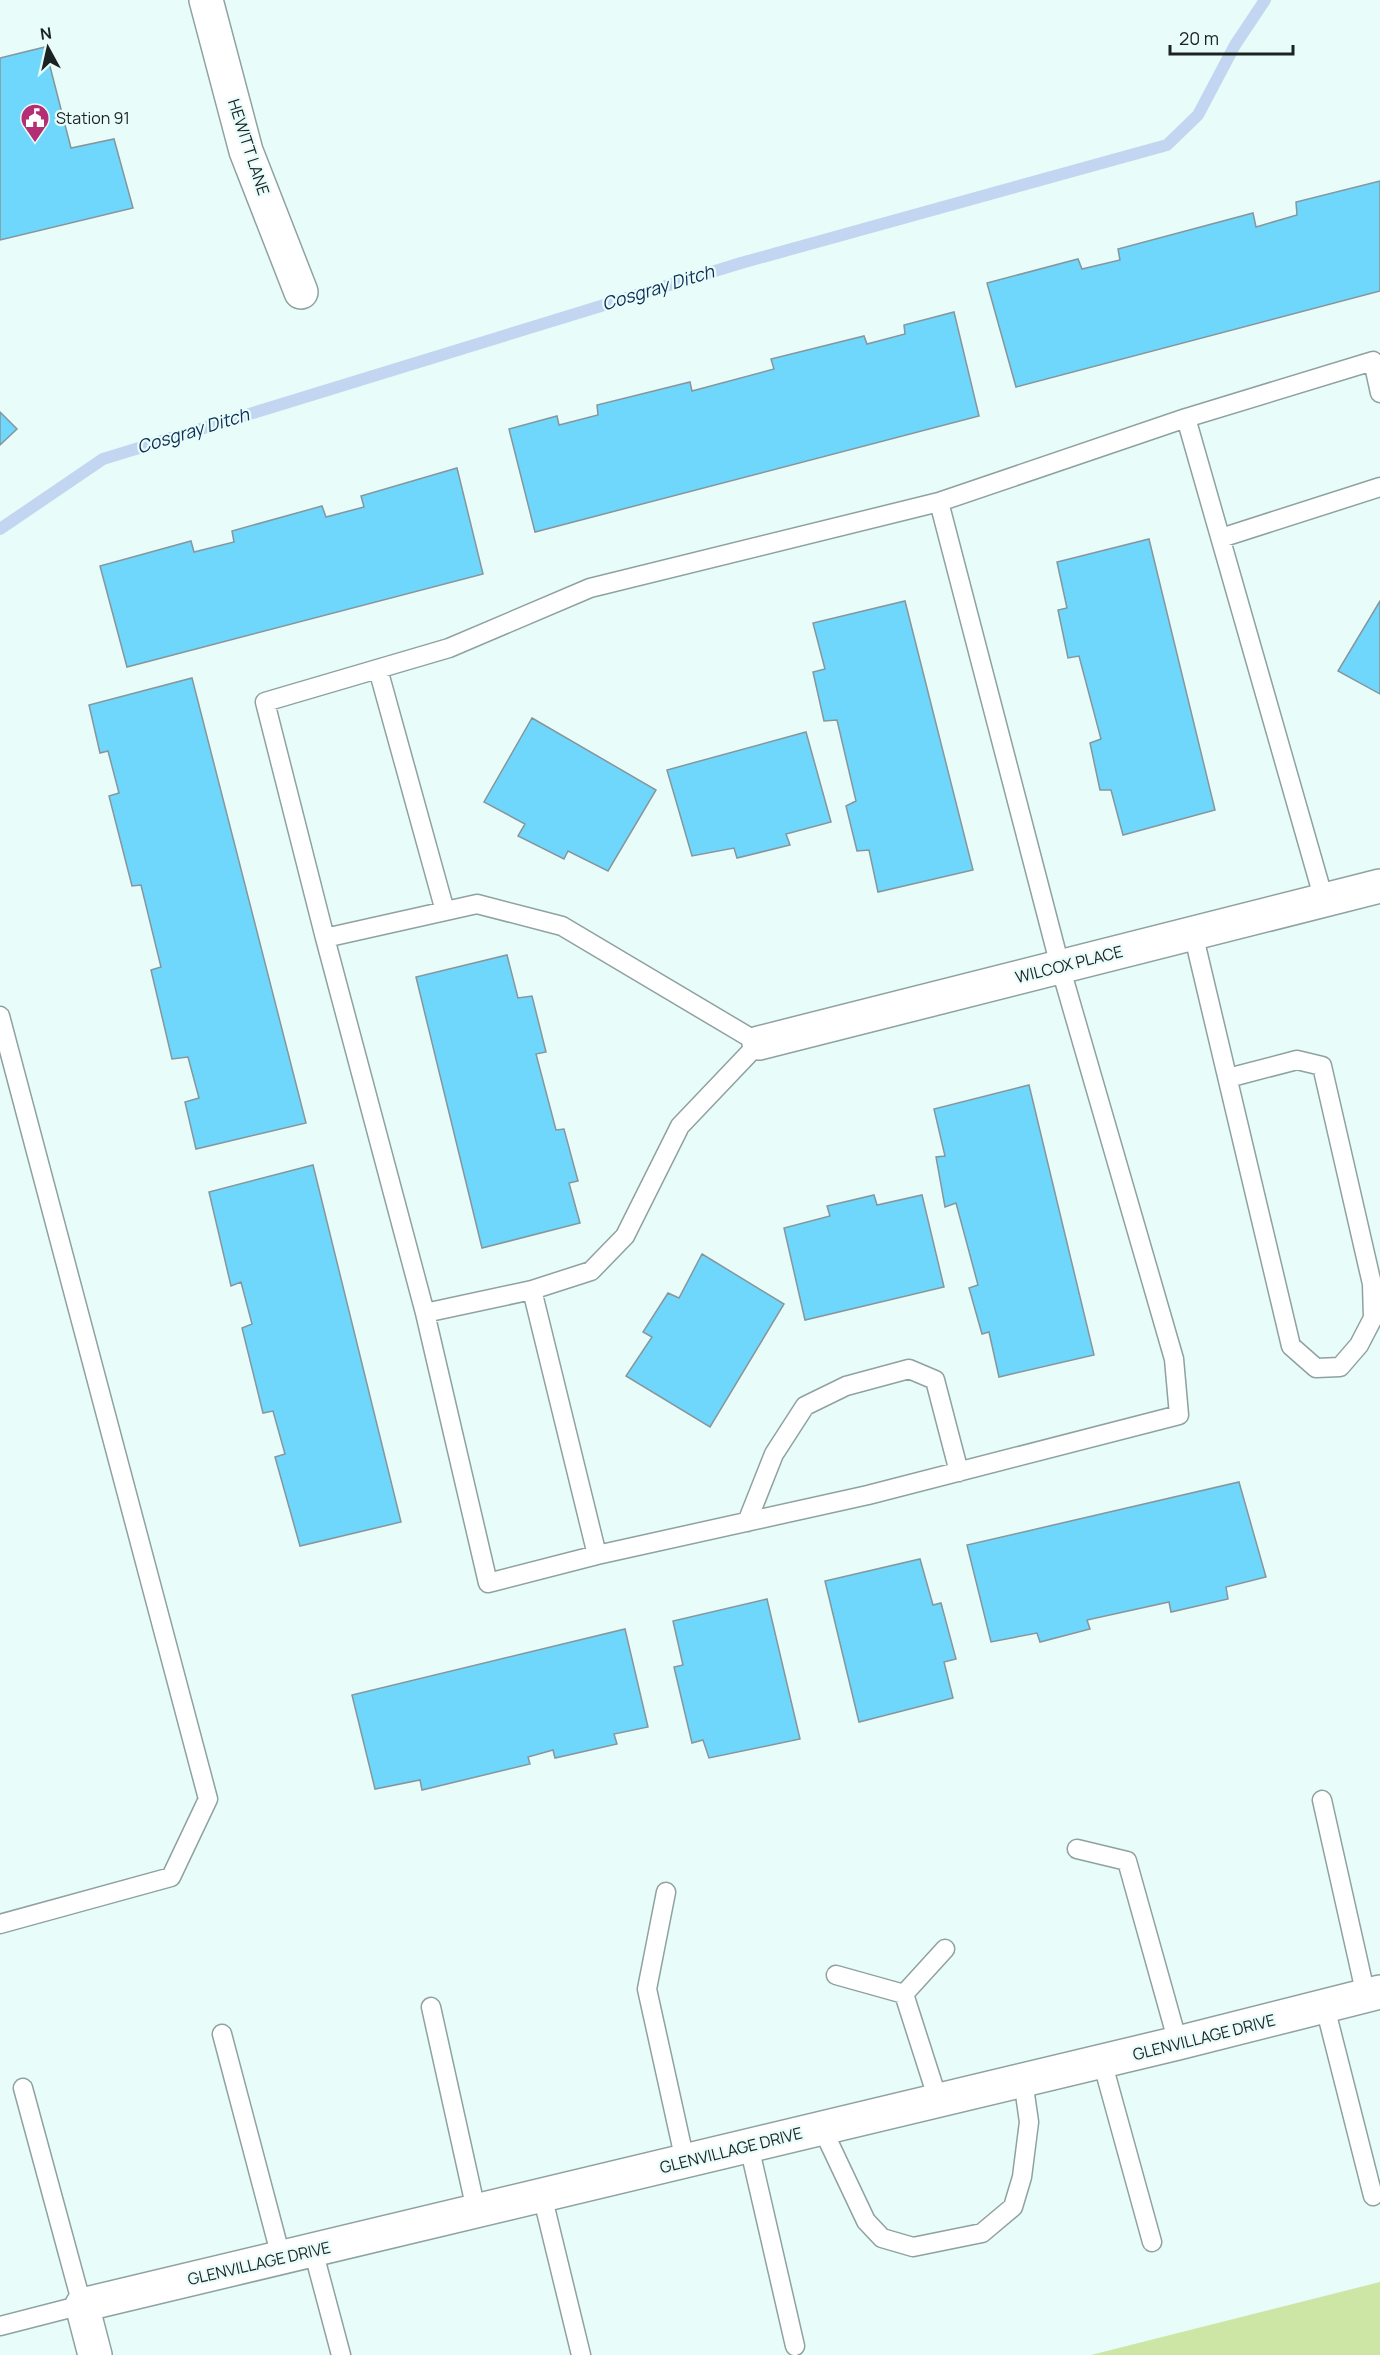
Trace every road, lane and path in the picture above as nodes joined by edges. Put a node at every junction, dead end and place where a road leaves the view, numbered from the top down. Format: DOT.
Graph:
graph roads {
  1 [pos="206,0"];
  2 [pos="301,292"];
  3 [pos="1380,393"];
  4 [pos="1186,418"];
  5 [pos="1380,487"];
  6 [pos="939,502"];
  7 [pos="1221,538"];
  8 [pos="378,669"];
  9 [pos="1380,886"];
  10 [pos="1324,900"];
  11 [pos="445,911"];
  12 [pos="1193,933"];
  13 [pos="325,938"];
  14 [pos="1060,966"];
  15 [pos="0,1016"];
  16 [pos="759,1043"];
  17 [pos="1228,1078"];
  18 [pos="532,1290"];
  19 [pos="425,1313"];
  20 [pos="959,1472"];
  21 [pos="747,1522"];
  22 [pos="597,1555"];
  23 [pos="1322,1800"];
  24 [pos="1077,1849"];
  25 [pos="666,1892"];
  26 [pos="0,1924"];
  27 [pos="945,1949"];
  28 [pos="836,1975"];
  29 [pos="904,1994"];
  30 [pos="1373,1994"];
  31 [pos="431,2007"];
  32 [pos="1325,2007"];
  33 [pos="222,2034"];
  34 [pos="1178,2043"];
  35 [pos="1102,2061"];
  36 [pos="1023,2080"];
  37 [pos="23,2088"];
  38 [pos="938,2100"];
  39 [pos="822,2128"];
  40 [pos="749,2146"];
  41 [pos="685,2161"];
  42 [pos="542,2195"];
  43 [pos="1373,2196"];
  44 [pos="476,2210"];
  45 [pos="1152,2242"];
  46 [pos="313,2250"];
  47 [pos="281,2257"];
  48 [pos="82,2305"];
  49 [pos="0,2326"];
  50 [pos="795,2346"];
  51 [pos="95,2355"];
  52 [pos="341,2355"];
  53 [pos="581,2355"];
  1 -- 2 [label="street, HEWITT LANE"];
  3 -- 4 [label="lane"];
  4 -- 6 [label="lane"];
  4 -- 7 [label="lane"];
  5 -- 7 [label="lane"];
  6 -- 8 [label="lane"];
  6 -- 14 [label="lane"];
  7 -- 10 [label="lane"];
  8 -- 11 [label="lane"];
  8 -- 13 [label="lane"];
  9 -- 10 [label="street, WILCOX PLACE"];
  10 -- 12 [label="street, WILCOX PLACE"];
  11 -- 13 [label="lane"];
  11 -- 16 [label="lane"];
  12 -- 14 [label="street, WILCOX PLACE"];
  12 -- 17 [label="lane"];
  13 -- 19 [label="lane"];
  14 -- 16 [label="street, WILCOX PLACE"];
  14 -- 20 [label="lane"];
  15 -- 26 [label="lane"];
  16 -- 18 [label="lane"];
  17 -- 17 [label="lane"];
  18 -- 19 [label="lane"];
  18 -- 22 [label="lane"];
  19 -- 22 [label="lane"];
  20 -- 21 [label="lane"];
  20 -- 21 [label="lane"];
  21 -- 22 [label="lane"];
  23 -- 30 [label="lane"];
  24 -- 34 [label="lane"];
  25 -- 41 [label="lane"];
  27 -- 29 [label="lane"];
  28 -- 29 [label="lane"];
  29 -- 38 [label="lane"];
  30 -- 32 [label="street, GLENVILLAGE DRIVE"];
  31 -- 44 [label="lane"];
  32 -- 34 [label="street, GLENVILLAGE DRIVE"];
  32 -- 43 [label="lane"];
  33 -- 47 [label="lane"];
  34 -- 35 [label="street, GLENVILLAGE DRIVE"];
  35 -- 36 [label="street, GLENVILLAGE DRIVE"];
  35 -- 45 [label="lane"];
  36 -- 38 [label="street, GLENVILLAGE DRIVE"];
  36 -- 39 [label="lane"];
  37 -- 48 [label="lane"];
  38 -- 39 [label="street, GLENVILLAGE DRIVE"];
  39 -- 40 [label="street, GLENVILLAGE DRIVE"];
  40 -- 41 [label="street, GLENVILLAGE DRIVE"];
  40 -- 50 [label="lane"];
  41 -- 42 [label="street, GLENVILLAGE DRIVE"];
  42 -- 44 [label="street, GLENVILLAGE DRIVE"];
  42 -- 53 [label="lane"];
  44 -- 46 [label="street, GLENVILLAGE DRIVE"];
  46 -- 47 [label="street, GLENVILLAGE DRIVE"];
  46 -- 52 [label="lane"];
  47 -- 48 [label="street, GLENVILLAGE DRIVE"];
  48 -- 49 [label="lane"];
  48 -- 51 [label="street"];
}
